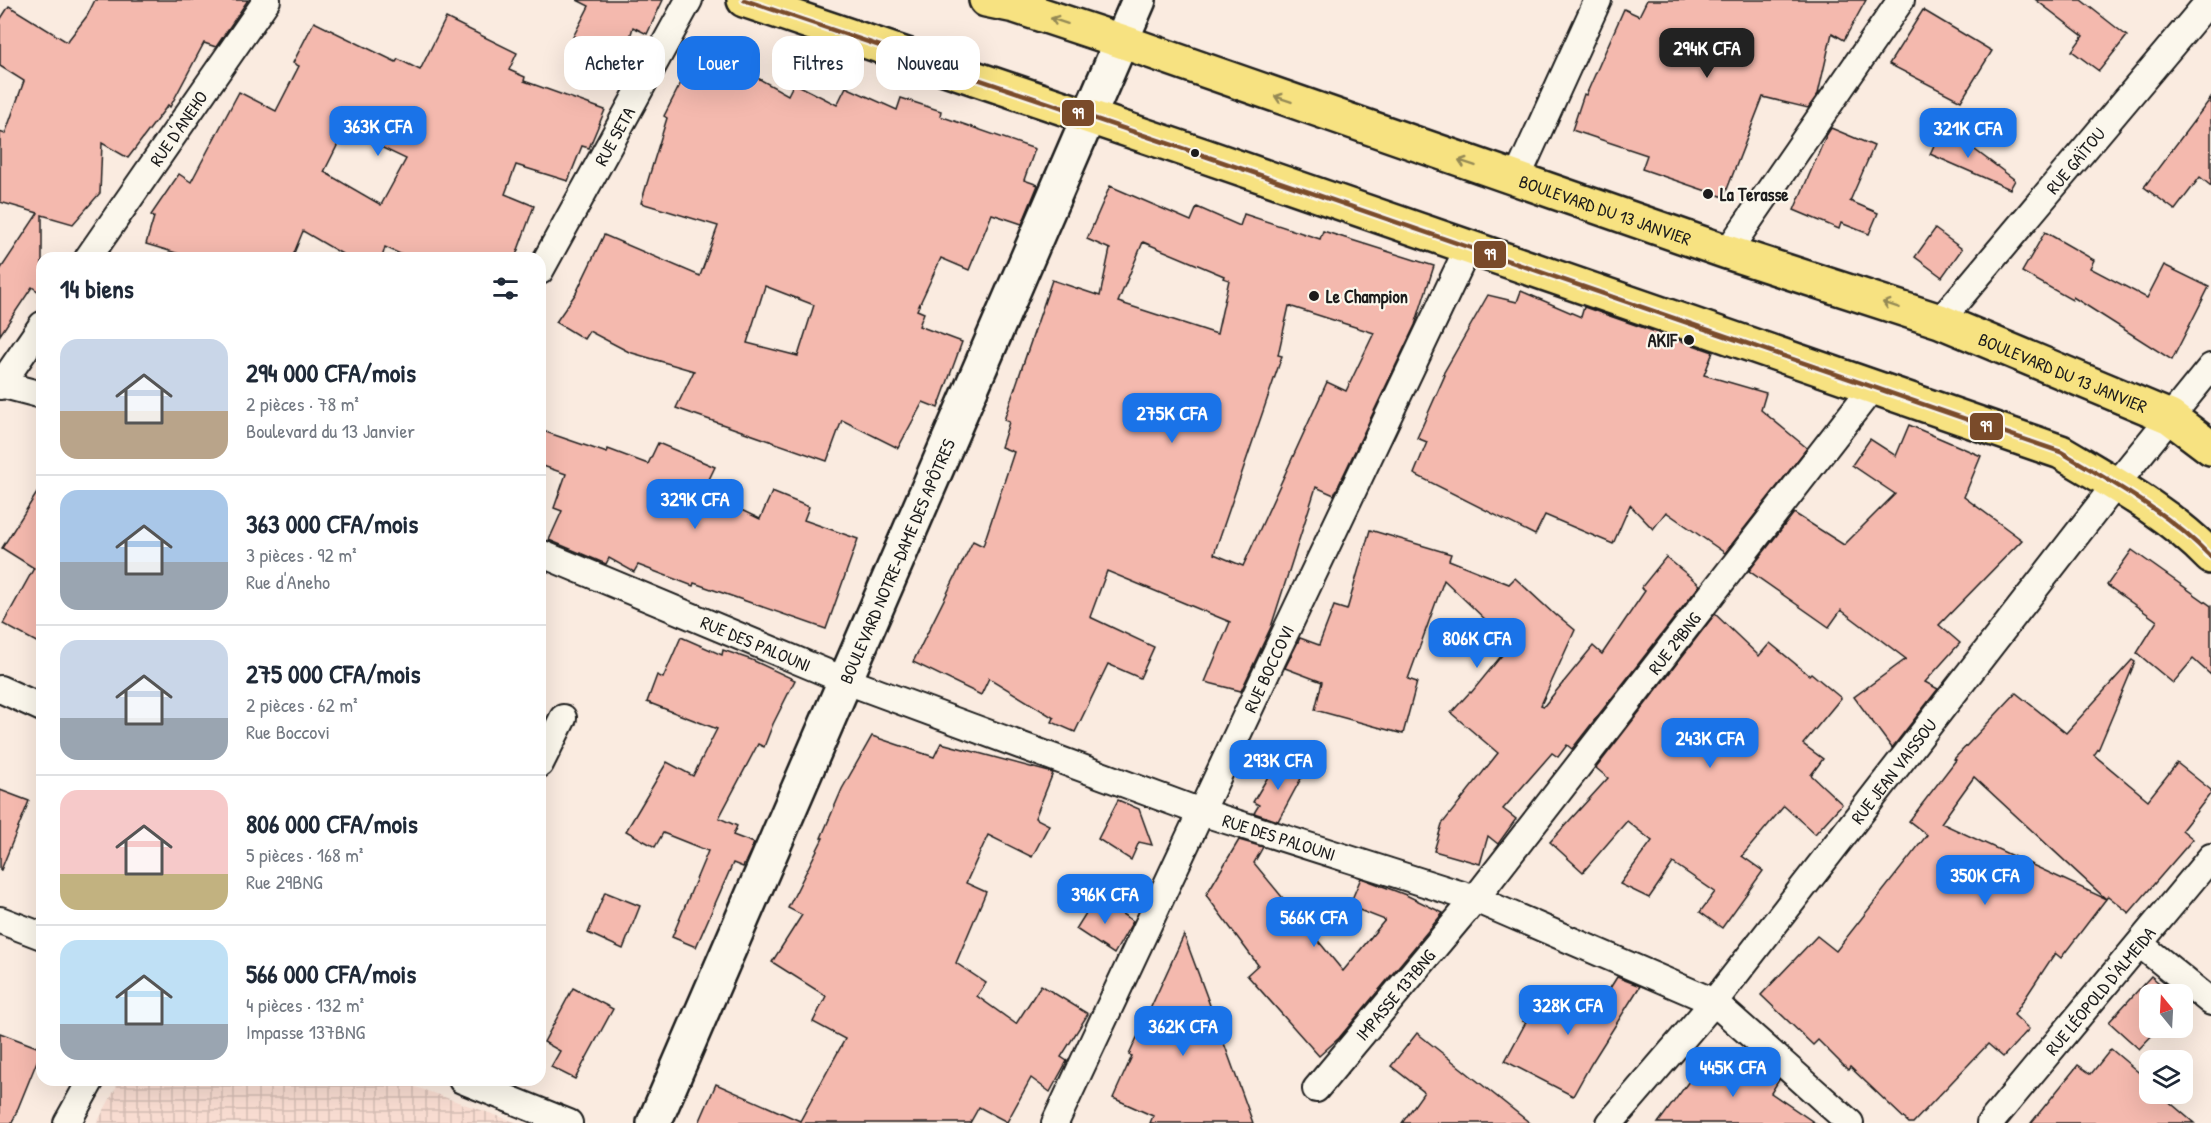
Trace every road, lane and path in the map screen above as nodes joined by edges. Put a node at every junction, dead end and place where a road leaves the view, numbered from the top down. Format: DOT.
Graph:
graph roads {
  1 [pos="267,0"];
  2 [pos="689,0"];
  3 [pos="744,0"];
  4 [pos="986,0"];
  5 [pos="1139,0"];
  6 [pos="1598,0"];
  7 [pos="1901,0"];
  8 [pos="2210,0"];
  9 [pos="1121,41"];
  10 [pos="1089,118"];
  11 [pos="1516,180"];
  12 [pos="1468,246"];
  13 [pos="92,252"];
  14 [pos="1727,252"];
  15 [pos="546,260"];
  16 [pos="1940,321"];
  17 [pos="36,333"];
  18 [pos="2211,367"];
  19 [pos="0,384"];
  20 [pos="1872,388"];
  21 [pos="36,393"];
  22 [pos="2170,417"];
  23 [pos="2211,448"];
  24 [pos="2116,484"];
  25 [pos="546,556"];
  26 [pos="2211,557"];
  27 [pos="844,680"];
  28 [pos="0,689"];
  29 [pos="36,705"];
  30 [pos="563,718"];
  31 [pos="546,752"];
  32 [pos="1201,812"];
  33 [pos="2211,857"];
  34 [pos="1475,899"];
  35 [pos="0,920"];
  36 [pos="36,934"];
  37 [pos="2140,944"];
  38 [pos="1714,1002"];
  39 [pos="2211,1002"];
  40 [pos="88,1086"];
  41 [pos="477,1086"];
  42 [pos="1316,1089"];
  43 [pos="67,1123"];
  44 [pos="569,1123"];
  45 [pos="654,1123"];
  46 [pos="1055,1123"];
  47 [pos="1610,1123"];
  48 [pos="1850,1123"];
  49 [pos="1990,1123"];
  1 -- 13 [label="street, RUE D'ANEHO"];
  2 -- 15 [label="street, RUE SETA"];
  3 -- 10 [label="highway"];
  9 -- 4 [label="highway, BOULEVARD DU 13 JANVIER, one-way"];
  5 -- 9 [label="street, BOULEVARD NOTRE-DAME DES APÔTRES"];
  6 -- 11 [label="street"];
  7 -- 14 [label="street"];
  8 -- 16 [label="street, RUE GAÏTOU"];
  9 -- 10 [label="street, BOULEVARD NOTRE-DAME DES APÔTRES"];
  11 -- 9 [label="highway, BOULEVARD DU 13 JANVIER, one-way"];
  10 -- 12 [label="highway"];
  10 -- 27 [label="street, BOULEVARD NOTRE-DAME DES APÔTRES"];
  11 -- 14 [label="highway, BOULEVARD DU 13 JANVIER"];
  12 -- 20 [label="highway"];
  12 -- 32 [label="street, RUE BOCCOVI"];
  16 -- 14 [label="highway, BOULEVARD DU 13 JANVIER, one-way"];
  16 -- 22 [label="highway, BOULEVARD DU 13 JANVIER"];
  17 -- 19 [label="street"];
  18 -- 22 [label="street, RUE JEAN VAISSOU"];
  19 -- 21 [label="street"];
  20 -- 24 [label="highway"];
  20 -- 34 [label="street, RUE 29BNG"];
  22 -- 23 [label="highway, BOULEVARD DU 13 JANVIER"];
  22 -- 24 [label="street, RUE JEAN VAISSOU"];
  24 -- 26 [label="highway"];
  24 -- 38 [label="street, RUE JEAN VAISSOU"];
  25 -- 27 [label="street, RUE DES PALOUNI"];
  27 -- 32 [label="street, RUE DES PALOUNI"];
  27 -- 45 [label="street, BOULEVARD NOTRE-DAME DES APÔTRES"];
  28 -- 29 [label="street"];
  30 -- 31 [label="street"];
  32 -- 34 [label="street, RUE DES PALOUNI"];
  32 -- 46 [label="street, RUE BOCCOVI"];
  33 -- 37 [label="street, RUE LÉOPOLD D'ALMEIDA"];
  34 -- 38 [label="street, RUE DES PALOUNI"];
  34 -- 42 [label="street, IMPASSE 137BNG"];
  35 -- 36 [label="street"];
  37 -- 39 [label="street"];
  37 -- 49 [label="street, RUE LÉOPOLD D'ALMEIDA"];
  38 -- 47 [label="street, RUE JEAN VAISSOU"];
  38 -- 48 [label="street, RUE DES PALOUNI"];
  40 -- 43 [label="street"];
  41 -- 44 [label="street"];
}
